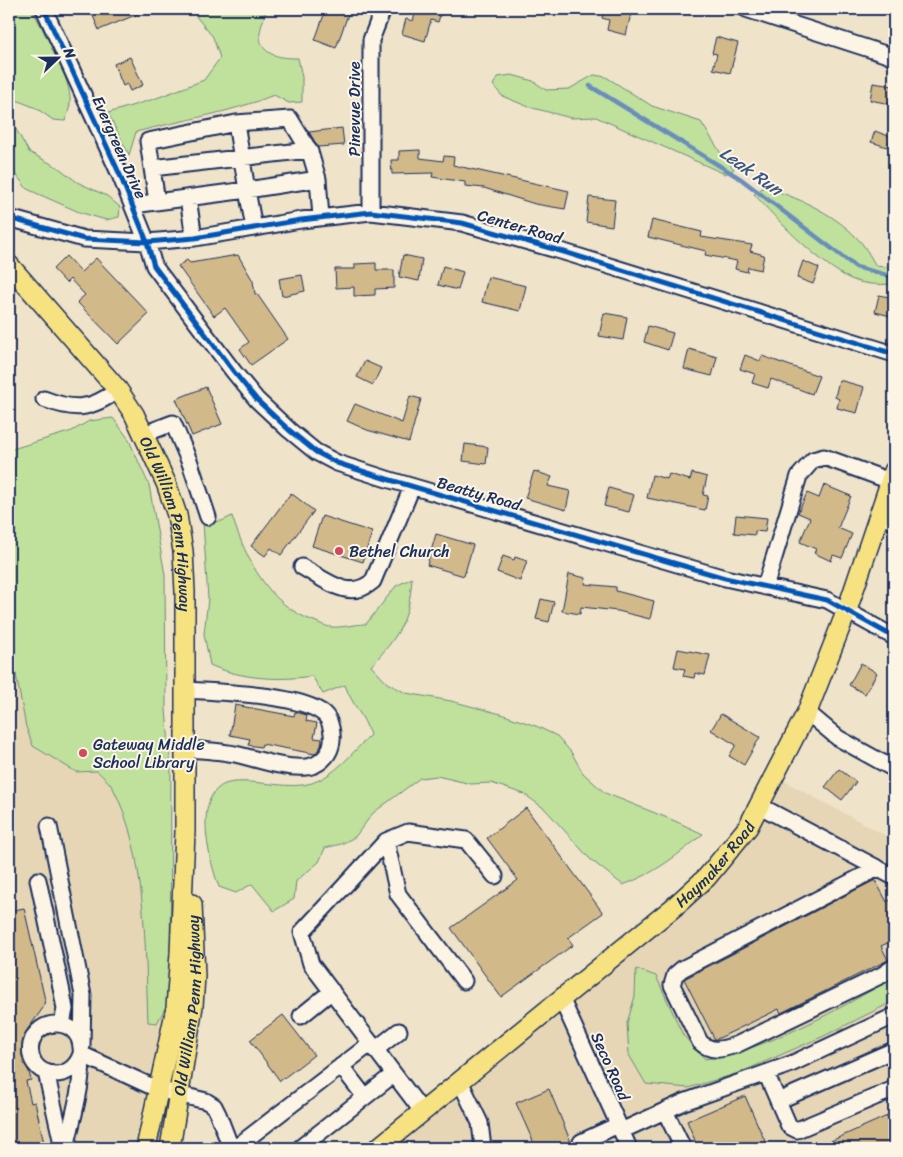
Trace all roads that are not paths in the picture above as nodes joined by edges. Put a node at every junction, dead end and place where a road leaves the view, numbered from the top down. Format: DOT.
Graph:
graph roads {
  1 [pos="44,9"];
  2 [pos="383,9"];
  3 [pos="746,9"];
  4 [pos="894,57"];
  5 [pos="236,123"];
  6 [pos="309,150"];
  7 [pos="242,158"];
  8 [pos="152,168"];
  9 [pos="318,179"];
  10 [pos="247,190"];
  11 [pos="188,198"];
  12 [pos="157,202"];
  13 [pos="132,206"];
  14 [pos="371,212"];
  15 [pos="321,217"];
  16 [pos="9,218"];
  17 [pos="254,228"];
  18 [pos="194,238"];
  19 [pos="147,242"];
  20 [pos="9,265"];
  21 [pos="894,354"];
  22 [pos="118,390"];
  23 [pos="44,399"];
  24 [pos="144,434"];
  25 [pos="892,476"];
  26 [pos="412,487"];
  27 [pos="208,517"];
  28 [pos="887,518"];
  29 [pos="302,567"];
  30 [pos="765,587"];
  31 [pos="847,610"];
  32 [pos="894,637"];
  33 [pos="185,690"];
  34 [pos="807,712"];
  35 [pos="185,750"];
  36 [pos="894,769"];
  37 [pos="760,806"];
  38 [pos="49,826"];
  39 [pos="186,832"];
  40 [pos="386,841"];
  41 [pos="878,868"];
  42 [pos="494,876"];
  43 [pos="894,877"];
  44 [pos="38,880"];
  45 [pos="894,967"];
  46 [pos="464,981"];
  47 [pos="332,991"];
  48 [pos="83,995"];
  49 [pos="561,998"];
  50 [pos="63,999"];
  51 [pos="301,1016"];
  52 [pos="894,1016"];
  53 [pos="62,1024"];
  54 [pos="400,1031"];
  55 [pos="373,1047"];
  56 [pos="81,1050"];
  57 [pos="894,1050"];
  58 [pos="341,1066"];
  59 [pos="46,1072"];
  60 [pos="766,1073"];
  61 [pos="394,1074"];
  62 [pos="460,1080"];
  63 [pos="157,1089"];
  64 [pos="894,1089"];
  65 [pos="179,1096"];
  66 [pos="365,1096"];
  67 [pos="778,1101"];
  68 [pos="422,1111"];
  69 [pos="665,1111"];
  70 [pos="620,1128"];
  71 [pos="581,1142"];
  72 [pos="379,1147"];
  73 [pos="65,1148"];
  74 [pos="146,1148"];
  75 [pos="170,1148"];
  76 [pos="233,1148"];
  77 [pos="300,1148"];
  78 [pos="483,1148"];
  79 [pos="629,1148"];
  80 [pos="683,1148"];
  1 -- 13 [label="street, Evergreen Drive"];
  2 -- 14 [label="street, Pinevue Drive"];
  3 -- 4 [label="street"];
  5 -- 6 [label="street"];
  5 -- 7 [label="street"];
  5 -- 8 [label="street"];
  6 -- 7 [label="street"];
  6 -- 9 [label="street"];
  7 -- 8 [label="street"];
  7 -- 10 [label="street"];
  8 -- 12 [label="street"];
  9 -- 10 [label="street"];
  9 -- 15 [label="street"];
  10 -- 11 [label="street"];
  10 -- 17 [label="street"];
  11 -- 12 [label="street"];
  11 -- 18 [label="street"];
  12 -- 13 [label="street"];
  13 -- 19 [label="street, Evergreen Drive"];
  14 -- 15 [label="street, Center Road"];
  14 -- 21 [label="street, Center Road"];
  15 -- 17 [label="street, Center Road"];
  16 -- 19 [label="street, Center Road"];
  17 -- 18 [label="street, Center Road"];
  18 -- 19 [label="street, Center Road"];
  19 -- 26 [label="street, Beatty Road"];
  20 -- 22 [label="main road, Old William Penn Highway"];
  22 -- 23 [label="street"];
  22 -- 24 [label="main road, Old William Penn Highway"];
  24 -- 27 [label="street"];
  24 -- 33 [label="main road, Old William Penn Highway"];
  25 -- 28 [label="main road, Haymaker Road"];
  25 -- 30 [label="street"];
  26 -- 29 [label="street"];
  26 -- 30 [label="street, Beatty Road"];
  28 -- 31 [label="main road, Haymaker Road"];
  30 -- 31 [label="street, Beatty Road"];
  31 -- 32 [label="street, Beatty Road"];
  31 -- 34 [label="main road, Haymaker Road"];
  33 -- 35 [label="main road, Old William Penn Highway"];
  33 -- 35 [label="street"];
  34 -- 36 [label="street"];
  34 -- 37 [label="main road, Haymaker Road"];
  35 -- 39 [label="main road, Old William Penn Highway"];
  37 -- 41 [label="street"];
  37 -- 49 [label="main road, Haymaker Road"];
  38 -- 48 [label="street"];
  39 -- 63 [label="main road, Old William Penn Highway"];
  39 -- 65 [label="main road, Old William Penn Highway"];
  40 -- 42 [label="street"];
  40 -- 46 [label="street"];
  40 -- 47 [label="street"];
  41 -- 43 [label="street"];
  41 -- 45 [label="street"];
  44 -- 50 [label="street"];
  47 -- 51 [label="street"];
  47 -- 55 [label="street"];
  48 -- 50 [label="street"];
  48 -- 56 [label="street"];
  49 -- 62 [label="main road, Haymaker Road"];
  49 -- 70 [label="street, Seco Road"];
  50 -- 53 [label="street"];
  52 -- 60 [label="street"];
  53 -- 56 [label="street"];
  53 -- 59 [label="street"];
  54 -- 55 [label="street"];
  55 -- 58 [label="street"];
  55 -- 61 [label="street"];
  56 -- 59 [label="street"];
  56 -- 63 [label="street"];
  56 -- 73 [label="street"];
  57 -- 67 [label="street"];
  58 -- 66 [label="street"];
  58 -- 76 [label="street"];
  59 -- 73 [label="street"];
  60 -- 67 [label="street"];
  60 -- 69 [label="street"];
  61 -- 66 [label="street"];
  61 -- 68 [label="street"];
  62 -- 68 [label="main road, Haymaker Road"];
  62 -- 78 [label="street"];
  63 -- 65 [label="street"];
  63 -- 74 [label="main road, Old William Penn Highway"];
  64 -- 67 [label="street"];
  65 -- 75 [label="main road, Old William Penn Highway"];
  65 -- 76 [label="street"];
  66 -- 77 [label="street"];
  68 -- 72 [label="main road, Haymaker Road"];
  69 -- 70 [label="street"];
  69 -- 80 [label="street"];
  70 -- 71 [label="street"];
  70 -- 79 [label="street, Seco Road"];
}
